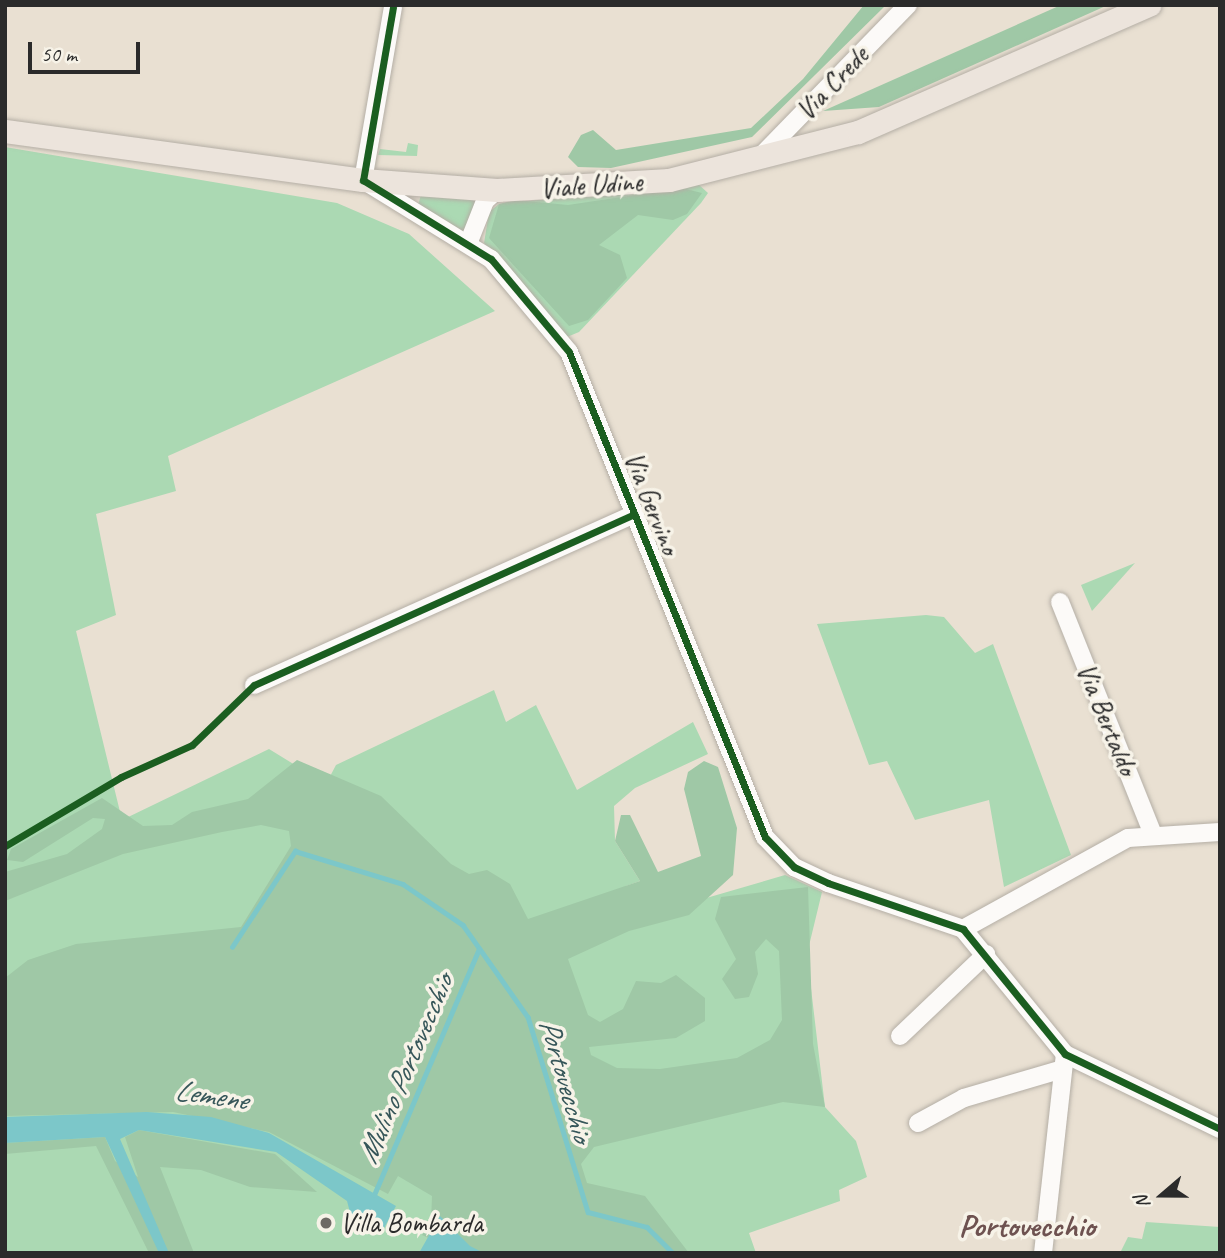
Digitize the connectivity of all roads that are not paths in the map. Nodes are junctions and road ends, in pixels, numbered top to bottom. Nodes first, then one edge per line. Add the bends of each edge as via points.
1 (908, 5) edge
2 (1149, 5) edge
3 (393, 7) edge
4 (5, 131) edge
5 (756, 162) junction
6 (363, 180) junction
7 (497, 190) junction
8 (468, 244) junction
9 (634, 513) junction
10 (1060, 603) dead end
11 (254, 685) dead end
12 (1220, 832) edge
13 (1153, 835) junction
14 (968, 924) junction
15 (986, 954) junction
16 (900, 1036) dead end
17 (1062, 1062) junction
18 (918, 1123) dead end
19 (1220, 1129) edge
20 (1043, 1253) edge

1 - 5 street, Via Crede
2 - 5 main road, Viale Udine via 926,105
3 - 6 street
4 - 6 main road, Viale Udine
5 - 7 main road, Viale Udine via 669,180
6 - 7 main road, Viale Udine
6 - 8 street, Via Gervino
7 - 8 street via 485,201
8 - 9 street, Via Gervino via 531,300 569,352
9 - 11 street
9 - 14 street, Via Gervino via 765,837 794,867 828,883
10 - 13 street, Via Bertaldo
12 - 13 street
13 - 14 street via 1128,838
14 - 15 street, Via Gervino
15 - 16 street
15 - 17 street, Via Gervino
17 - 18 street via 964,1098
17 - 19 street
17 - 20 street

